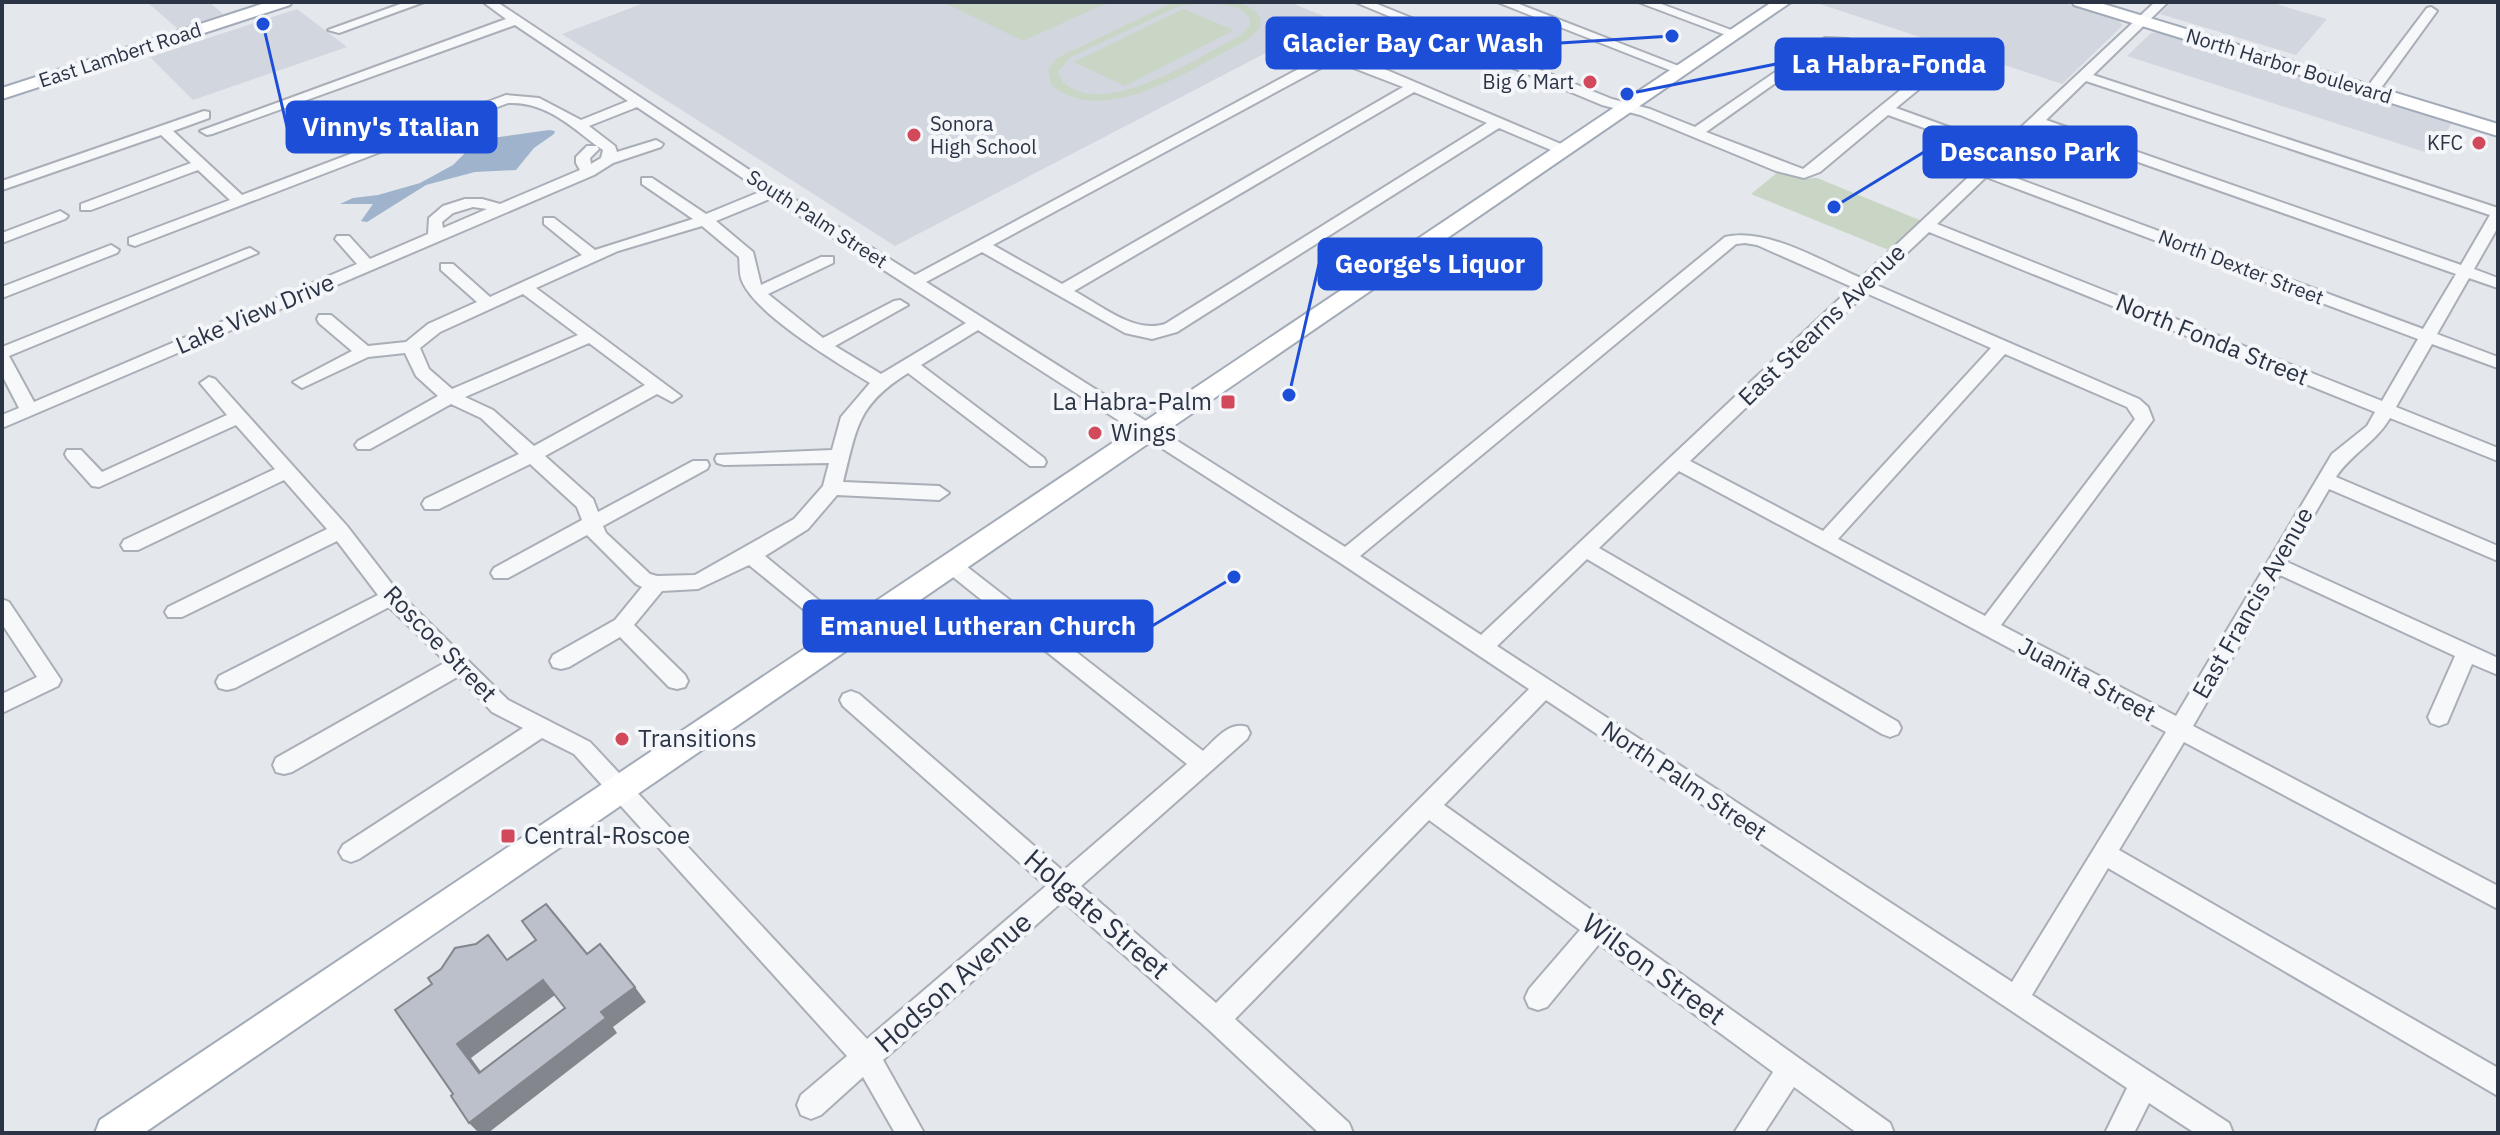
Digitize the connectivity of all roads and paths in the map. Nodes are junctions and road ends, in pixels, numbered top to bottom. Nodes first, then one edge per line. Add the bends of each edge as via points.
1 (284, 2) edge
2 (418, 2) edge
3 (489, 2) edge
4 (1361, 2) edge
5 (1503, 2) edge
6 (1644, 2) edge
7 (1783, 2) edge
8 (2080, 2) edge
9 (2104, 2) edge
10 (2162, 2) edge
11 (2431, 11) dead end
12 (2144, 18) junction
13 (516, 20) junction
14 (334, 30) dead end
15 (1736, 34) junction
16 (1682, 70) junction
17 (2084, 76) junction
18 (2376, 85) junction
19 (1414, 86) junction
20 (2, 94) edge
21 (635, 100) junction
22 (1626, 107) junction
23 (1887, 110) junction
24 (204, 115) dead end
25 (2036, 121) junction
26 (1498, 122) junction
27 (2498, 122) edge
28 (575, 124) junction
29 (163, 129) junction
30 (2498, 130) edge
31 (207, 131) dead end
32 (1696, 133) junction
33 (656, 144) dead end
34 (592, 149) dead end
35 (1563, 150) junction
36 (2003, 152) junction
37 (608, 160) junction
38 (201, 164) junction
39 (1984, 171) junction
40 (589, 172) junction
41 (647, 181) dead end
42 (2, 186) edge
43 (773, 192) junction
44 (240, 201) junction
45 (86, 207) dead end
46 (2498, 214) edge
47 (60, 216) dead end
48 (705, 220) junction
49 (549, 221) dead end
50 (1926, 225) junction
51 (2, 238) edge
52 (343, 239) dead end
53 (135, 241) dead end
54 (981, 245) junction
55 (111, 250) dead end
56 (250, 253) dead end
57 (593, 256) junction
58 (827, 260) dead end
59 (367, 266) junction
60 (447, 267) dead end
61 (2466, 272) junction
62 (914, 282) junction
63 (2498, 283) edge
64 (1865, 286) junction
65 (525, 288) junction
66 (1062, 291) junction
67 (2, 293) edge
68 (757, 293) junction
69 (488, 303) junction
70 (900, 305) dead end
71 (325, 319) dead end
72 (979, 322) junction
73 (590, 336) junction
74 (2427, 337) junction
75 (822, 346) junction
76 (411, 347) junction
77 (2001, 347) junction
78 (364, 352) junction
79 (2, 356) edge
80 (2498, 363) edge
81 (908, 364) junction
82 (302, 382) dead end
83 (881, 382) junction
84 (209, 383) dead end
85 (450, 397) junction
86 (29, 410) junction
87 (2386, 410) junction
88 (240, 416) junction
89 (2, 422) edge
90 (1149, 430) junction
91 (364, 445) dead end
92 (74, 454) dead end
93 (532, 455) junction
94 (2498, 455) edge
95 (839, 456) junction
96 (724, 459) dead end
97 (1037, 462) dead end
98 (1677, 462) junction
99 (700, 465) dead end
100 (288, 471) junction
101 (2325, 480) junction
102 (832, 488) junction
103 (939, 493) dead end
104 (432, 504) dead end
105 (593, 524) junction
106 (340, 531) junction
107 (1825, 541) junction
108 (131, 545) dead end
109 (1585, 549) junction
110 (2498, 554) edge
111 (751, 555) junction
112 (1346, 557) junction
113 (950, 564) junction
114 (2276, 565) junction
115 (501, 573) dead end
116 (656, 584) junction
117 (391, 597) junction
118 (2, 607) edge
119 (815, 608) dead end
120 (175, 612) dead end
121 (622, 626) junction
122 (1988, 627) junction
123 (1482, 647) junction
124 (2467, 652) junction
125 (561, 661) dead end
126 (461, 664) junction
127 (2498, 667) edge
128 (677, 681) dead end
129 (227, 682) dead end
130 (1544, 688) junction
131 (851, 700) dead end
132 (2, 704) edge
133 (2439, 717) dead end
134 (540, 728) junction
135 (1890, 728) dead end
136 (2180, 729) junction
137 (1239, 733) dead end
138 (1203, 764) junction
139 (284, 765) dead end
140 (620, 787) junction
141 (1428, 806) junction
142 (351, 852) dead end
143 (2104, 853) junction
144 (1064, 885) junction
145 (2498, 898) edge
146 (1597, 928) junction
147 (1538, 998) dead end
148 (2015, 1000) junction
149 (1217, 1020) junction
150 (866, 1057) junction
151 (1791, 1069) junction
152 (2498, 1083) edge
153 (2144, 1084) junction
154 (811, 1105) dead end
155 (113, 1133) edge
156 (910, 1133) edge
157 (1339, 1133) edge
158 (1748, 1133) edge
159 (1880, 1133) edge
160 (2119, 1133) edge
161 (2219, 1133) edge

1 - 20 main road, East Lambert Road
2 - 14 street
3 - 13 street, South Palm Street
4 - 22 street
5 - 16 street
6 - 15 street
7 - 15 main road
8 - 12 main road, North Harbor Boulevard
9 - 12 main road, North Harbor Boulevard
10 - 12 street, East Stearns Avenue
11 - 18 street
12 - 17 street, East Stearns Avenue
12 - 18 main road, North Harbor Boulevard
12 - 30 main road, North Harbor Boulevard
13 - 21 street, South Palm Street
13 - 31 street
15 - 16 main road
16 - 22 main road
17 - 25 street, East Stearns Avenue
17 - 46 street
18 - 27 main road, North Harbor Boulevard
19 - 26 street
19 - 54 street via 1351,60 1338,58 1309,68
19 - 66 street
21 - 28 street
21 - 43 street, South Palm Street
22 - 32 street
22 - 35 main road
23 - 32 street via 1804,174
23 - 32 street via 1926,73 1832,40
23 - 36 street
24 - 29 street
25 - 36 street, East Stearns Avenue
25 - 61 street
26 - 35 street
26 - 66 street via 1171,328 1152,334 1131,329
28 - 37 street via 610,149
28 - 44 street via 541,101 506,99
29 - 38 street
29 - 42 street
33 - 37 street, Lake View Drive
34 - 40 street via 583,157
35 - 90 main road
36 - 39 street, East Stearns Avenue
37 - 40 street, Lake View Drive
38 - 44 street
38 - 45 street
39 - 50 street, East Stearns Avenue
39 - 74 street, North Dexter Street
40 - 59 street, Lake View Drive
41 - 48 street
43 - 48 street
43 - 62 street, South Palm Street
44 - 53 street
46 - 61 street, East Francis Avenue
47 - 51 street
48 - 57 street
48 - 68 street via 747,255 749,279
49 - 57 street
50 - 64 street, East Stearns Avenue
50 - 87 street, North Fonda Street
52 - 59 street
54 - 62 street
54 - 66 street
55 - 67 street
56 - 79 street
57 - 65 street
58 - 68 street
59 - 86 street, Lake View Drive
60 - 69 street
61 - 63 street
61 - 74 street, East Francis Avenue
62 - 72 street, South Palm Street
64 - 77 street
64 - 98 street, East Stearns Avenue
64 - 112 street via 1761,241 1731,240
65 - 69 street
65 - 73 street
68 - 75 street
69 - 76 street via 434,328
70 - 75 street
71 - 78 street
72 - 81 street
72 - 90 street, South Palm Street
73 - 85 street
73 - 93 street via 664,391
74 - 80 street, North Dexter Street
74 - 87 street, East Francis Avenue
75 - 83 street
76 - 78 street
76 - 85 street via 422,372
77 - 107 street
77 - 122 street via 2133,403 2144,420
78 - 82 street
79 - 86 street
81 - 83 street
81 - 97 street
83 - 95 street via 850,417
84 - 88 street, Roscoe Street
85 - 91 street
85 - 93 street via 487,414
86 - 89 street, Lake View Drive
87 - 94 street, North Fonda Street
87 - 101 street, East Francis Avenue via 2374,430 2339,458
88 - 92 street via 99,481
88 - 100 street, Roscoe Street
90 - 112 street, North Palm Street
90 - 113 main road
93 - 104 street
93 - 105 street via 586,504
95 - 96 street
95 - 102 street
98 - 107 street, Juanita Street
98 - 109 street, East Stearns Avenue
99 - 105 street
100 - 106 street, Roscoe Street
100 - 108 street
101 - 110 street
101 - 114 street, East Francis Avenue
102 - 103 street
102 - 111 street via 801,524
105 - 115 street
105 - 116 street via 597,536 643,579
106 - 117 street, Roscoe Street
106 - 120 street
107 - 122 street, Juanita Street
109 - 123 street, East Stearns Avenue
109 - 135 street
111 - 116 street via 698,582
111 - 119 street
112 - 123 street, North Palm Street
113 - 138 street
113 - 140 main road
114 - 124 street
114 - 136 street, East Francis Avenue
116 - 121 street
117 - 126 street, Roscoe Street
117 - 129 street
118 - 132 street via 50,680
121 - 125 street
121 - 128 street
122 - 136 street, Juanita Street
123 - 130 street, North Palm Street
124 - 127 street
124 - 133 street
126 - 134 street, Roscoe Street via 500,706
126 - 139 street
130 - 141 street
130 - 148 street, North Palm Street
131 - 144 street, Holgate Street
134 - 140 street, Roscoe Street via 582,748
134 - 142 street
136 - 143 street, East Francis Avenue
136 - 145 street, Juanita Street
137 - 138 street, Hodson Avenue
138 - 144 street, Hodson Avenue
140 - 150 street, Roscoe Street
140 - 155 main road
141 - 146 street, Wilson Street
141 - 149 street
143 - 148 street, East Francis Avenue
143 - 152 street
144 - 149 street, Holgate Street
144 - 150 street, Hodson Avenue
146 - 147 street
146 - 151 street, Wilson Street
148 - 153 street, North Palm Street
149 - 157 street, Holgate Street
150 - 154 street, Hodson Avenue
150 - 156 street, Roscoe Street
151 - 158 street
151 - 159 street, Wilson Street
153 - 160 street
153 - 161 street, North Palm Street

